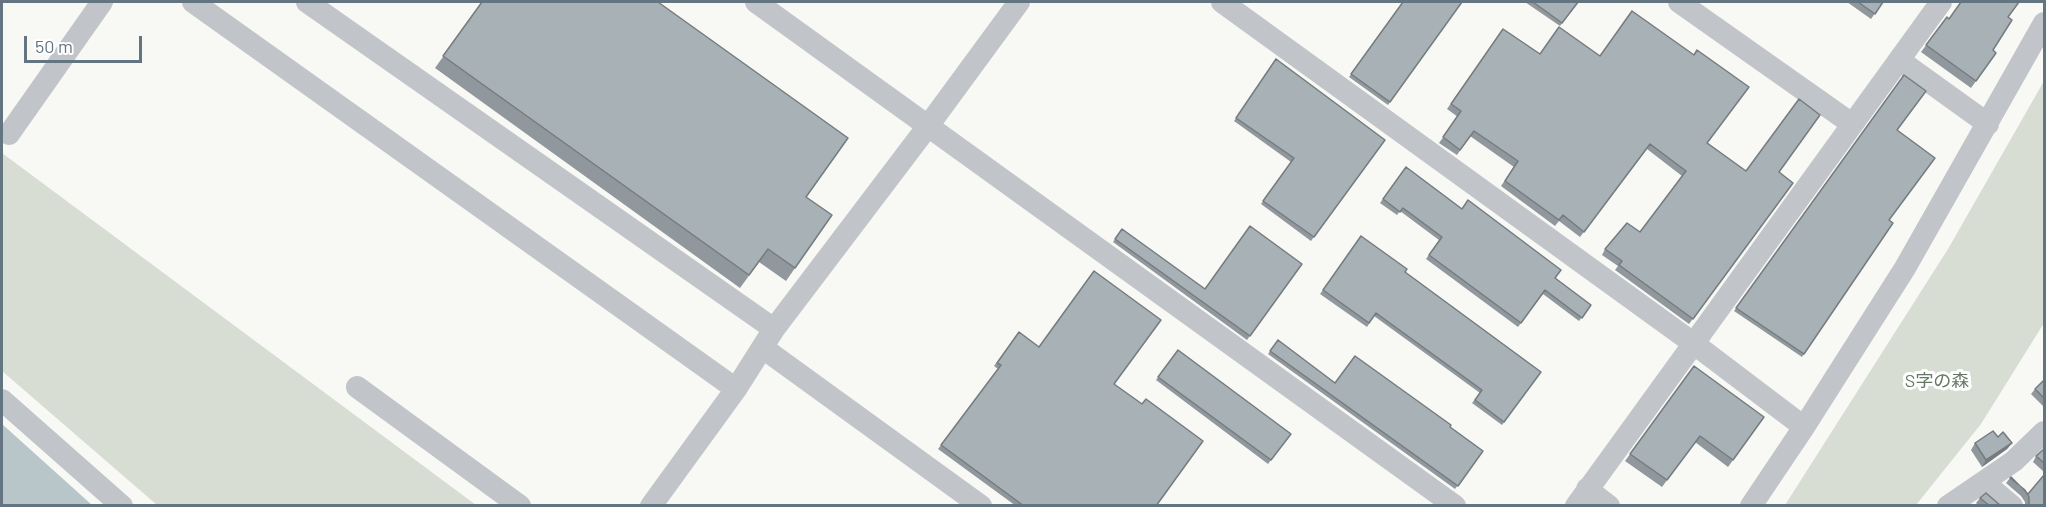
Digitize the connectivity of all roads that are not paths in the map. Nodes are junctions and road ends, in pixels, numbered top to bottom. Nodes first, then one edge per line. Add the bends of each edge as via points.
1 (102, 2) edge
2 (193, 2) edge
3 (307, 2) edge
4 (756, 2) edge
5 (1019, 2) edge
6 (1222, 2) edge
7 (1679, 2) edge
8 (1941, 2) edge
9 (2044, 23) edge
10 (1899, 60) junction
11 (1852, 124) junction
12 (1988, 124) junction
13 (928, 126) junction
14 (9, 134) dead end
15 (769, 339) junction
16 (1693, 343) junction
17 (357, 387) dead end
18 (736, 389) junction
19 (2, 400) edge
20 (1804, 427) junction
21 (2044, 432) edge
22 (1984, 482) junction
23 (1581, 497) edge
24 (122, 506) edge
25 (520, 506) edge
26 (651, 506) edge
27 (981, 506) edge
28 (1455, 506) edge
29 (1609, 506) edge
30 (1751, 506) edge
31 (1948, 506) edge
32 (2012, 506) edge

1 - 14 street
2 - 18 street
3 - 15 street
4 - 13 street
5 - 13 street
6 - 16 street
7 - 11 street
8 - 10 street
9 - 12 street
10 - 11 street
10 - 12 street
11 - 16 street
12 - 20 street via 1905,268
13 - 15 street
13 - 28 street
15 - 18 street
15 - 27 street
16 - 20 street
16 - 23 street
17 - 25 street
18 - 26 street
19 - 24 street
20 - 30 street
21 - 22 street via 2014,461
22 - 31 street
22 - 32 street
23 - 29 street

